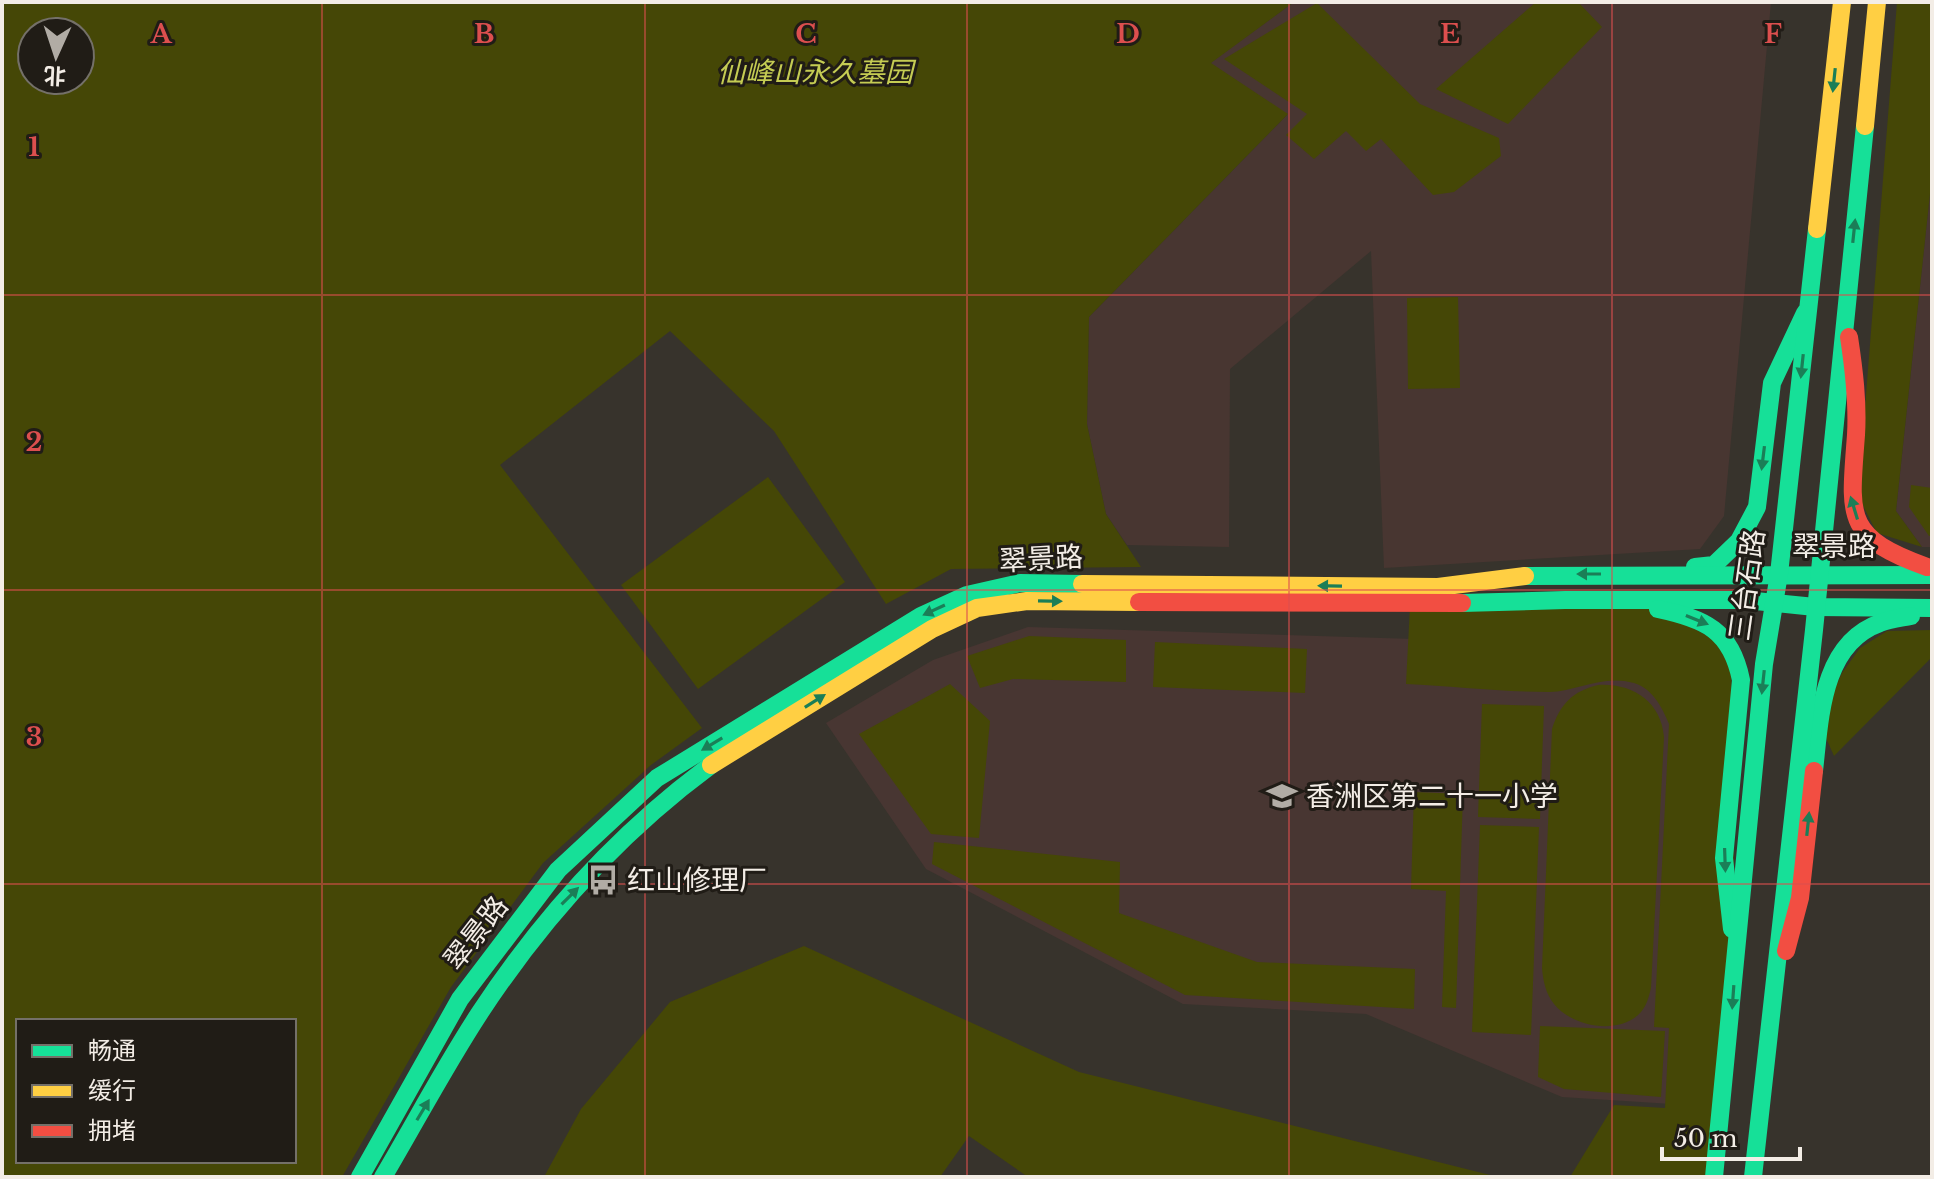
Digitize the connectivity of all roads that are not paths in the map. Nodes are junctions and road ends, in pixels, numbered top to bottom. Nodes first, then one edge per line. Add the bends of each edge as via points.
1 (1842, 2) edge
2 (1877, 2) edge
3 (1809, 305) junction
4 (1846, 308) junction
5 (1932, 568) edge
6 (1641, 574) junction
7 (1779, 574) junction
8 (1818, 574) junction
9 (1932, 575) edge
10 (1565, 600) junction
11 (1771, 604) junction
12 (1816, 606) junction
13 (1932, 610) edge
14 (1736, 956) junction
15 (1771, 1010) junction
16 (400, 1148) junction
17 (360, 1177) edge
18 (383, 1177) edge
19 (400, 1177) edge
20 (1714, 1177) edge
21 (1753, 1177) edge

1 -> 3 main road, 三台石路
4 -> 2 main road
3 -> 6 main road via 1772,383 1757,507 1739,541 1714,565
3 -> 7 main road, 三台石路
5 -> 4 main road via 1896,558 1863,534 1850,501 1857,405
4 - 8 main road
6 - 7 main road, 翠景路
6 -> 17 main road, 翠景路 via 1534,575 1438,587 1020,583 967,595 921,616 657,778 558,870 460,999
7 - 8 main road, 翠景路
7 - 11 main road, 三台石路
8 - 9 main road, 翠景路
8 - 12 main road
10 - 11 main road, 翠景路
10 -> 14 main road via 1690,617 1712,626 1731,648 1741,680 1724,858
16 -> 10 main road, 翠景路 via 479,1014 550,916 619,842 719,760 932,629 977,608 1027,601 1410,605
11 - 12 main road, 翠景路
11 -> 14 main road, 三台石路
12 - 13 main road, 翠景路
12 - 15 main road
15 -> 13 main road via 1800,898 1823,693 1833,667 1851,642 1877,624
14 -> 20 main road, 三台石路
15 - 21 main road
16 - 18 main road, 翠景路
16 - 19 main road

